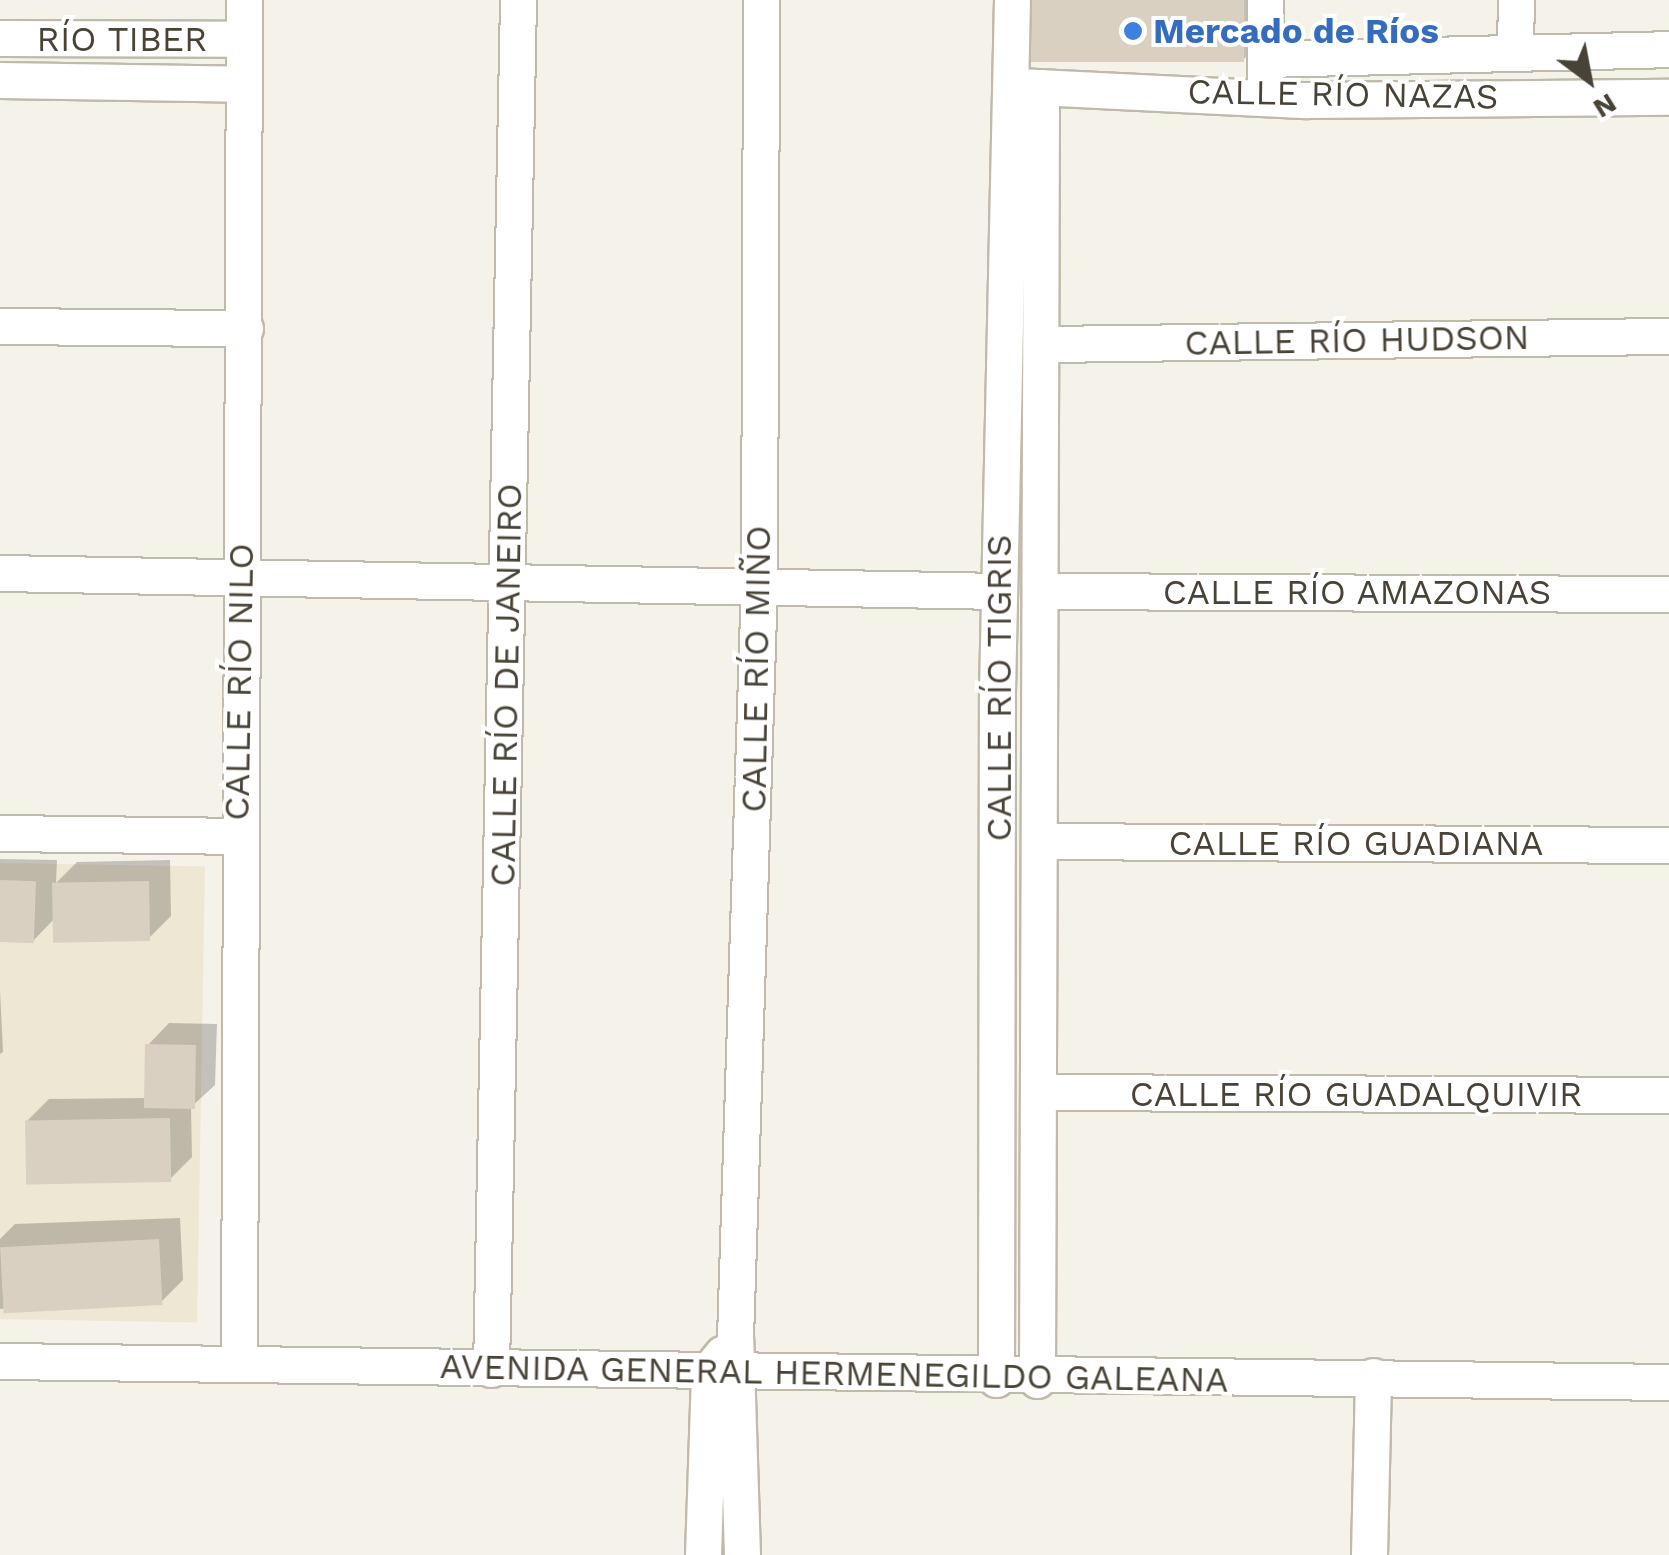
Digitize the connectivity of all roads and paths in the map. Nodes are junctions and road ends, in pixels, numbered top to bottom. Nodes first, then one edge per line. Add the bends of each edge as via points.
1 (244, 0) edge
2 (518, 0) edge
3 (761, 0) edge
4 (1012, 0) edge
5 (1264, 0) edge
6 (1516, 0) edge
7 (0, 38) edge
8 (244, 40) junction
9 (1515, 46) junction
10 (1633, 48) junction
11 (1669, 49) edge
12 (1265, 76) junction
13 (0, 80) edge
14 (243, 84) junction
15 (1029, 87) junction
16 (1669, 96) edge
17 (1633, 97) junction
18 (0, 326) edge
19 (245, 328) junction
20 (1669, 336) edge
21 (1046, 344) junction
22 (0, 573) edge
23 (240, 574) junction
24 (509, 584) junction
25 (759, 584) junction
26 (1045, 591) junction
27 (999, 592) junction
28 (1669, 594) edge
29 (1044, 691) junction
30 (997, 692) junction
31 (0, 833) edge
32 (237, 836) junction
33 (1044, 841) junction
34 (1669, 845) edge
35 (1043, 1092) junction
36 (1669, 1096) edge
37 (0, 1360) edge
38 (728, 1360) junction
39 (239, 1364) junction
40 (491, 1369) junction
41 (1374, 1376) junction
42 (996, 1379) junction
43 (1037, 1380) junction
44 (1669, 1382) edge
45 (703, 1555) edge
46 (742, 1555) edge
47 (1369, 1555) edge

1 - 8 street, CALLE RÍO NILO
2 - 24 street, CALLE RÍO DE JANEIRO
3 - 25 street, CALLE RÍO MIÑO
4 - 15 street, CALLE RÍO TIGRIS
5 - 12 street
6 - 9 street
7 - 8 street, RÍO TIBER
8 - 14 street, CALLE RÍO NILO
9 - 10 street, CALLE RÍO NAZAS
9 - 12 street, CALLE RÍO NAZAS
10 - 11 street, CALLE RÍO NAZAS
10 - 17 street
12 - 15 street, CALLE RÍO NAZAS
12 - 17 street, CALLE RÍO NAZAS
13 - 14 street, RÍO TIBER
14 - 19 street, CALLE RÍO NILO
15 - 21 street, CALLE RÍO TIGRIS
15 - 27 street, CALLE RÍO TIGRIS via 1005,116
16 - 17 street, CALLE RÍO NAZAS
18 - 19 street
19 - 23 street, CALLE RÍO NILO
20 - 21 street, CALLE RÍO HUDSON
21 - 26 street, CALLE RÍO TIGRIS
22 - 23 street
23 - 24 street
23 - 32 street, CALLE RÍO NILO
24 - 25 street
24 - 40 street, CALLE RÍO DE JANEIRO
25 - 27 street
25 - 38 street, CALLE RÍO MIÑO
26 - 28 street, CALLE RÍO AMAZONAS
26 - 29 street, CALLE RÍO TIGRIS
27 - 30 street, CALLE RÍO TIGRIS
29 - 30 street
29 - 33 street, CALLE RÍO TIGRIS
30 - 42 street, CALLE RÍO TIGRIS
31 - 32 street
32 - 39 street, CALLE RÍO NILO
33 - 34 street, CALLE RÍO GUADIANA
33 - 35 street, CALLE RÍO TIGRIS
35 - 36 street, CALLE RÍO GUADALQUIVIR
35 - 43 street, CALLE RÍO TIGRIS
37 - 39 street, AVENIDA GENERAL HERMENEGILDO GALEANA
38 - 40 street, AVENIDA GENERAL HERMENEGILDO GALEANA
38 - 42 street, AVENIDA GENERAL HERMENEGILDO GALEANA
38 - 45 street
38 - 46 street
39 - 40 street, AVENIDA GENERAL HERMENEGILDO GALEANA
41 - 43 street, AVENIDA GENERAL HERMENEGILDO GALEANA
41 - 44 street, AVENIDA GENERAL HERMENEGILDO GALEANA
41 - 47 street
42 - 43 street, AVENIDA GENERAL HERMENEGILDO GALEANA

